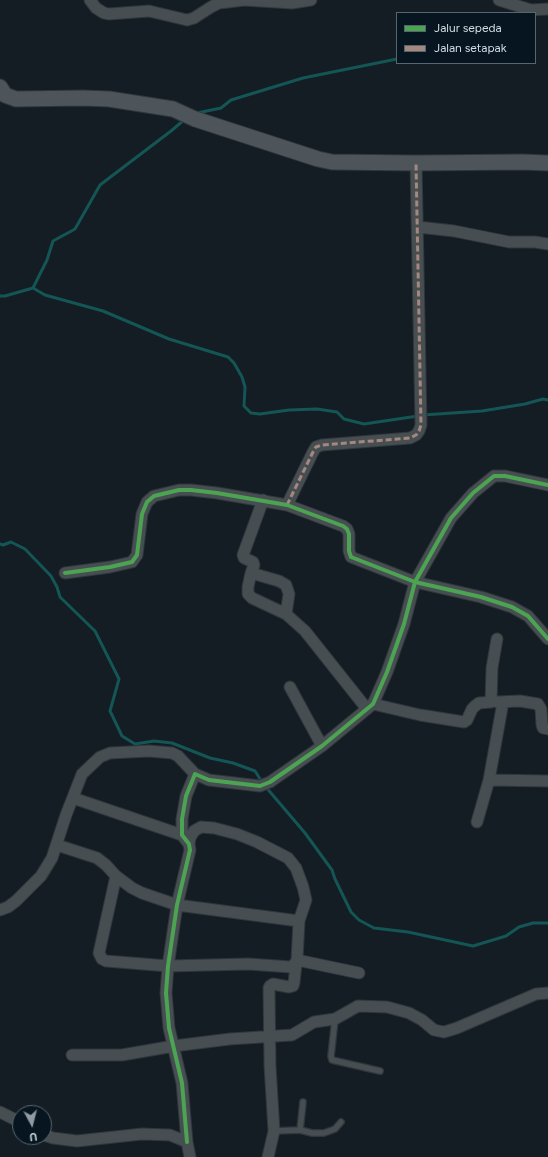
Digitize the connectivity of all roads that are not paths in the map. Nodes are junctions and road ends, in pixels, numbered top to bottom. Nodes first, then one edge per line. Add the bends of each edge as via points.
1 (90, 0) edge
2 (311, 0) edge
3 (499, 0) edge
4 (548, 9) edge
5 (0, 87) edge
6 (548, 163) edge
7 (416, 164) junction
8 (418, 227) junction
9 (548, 244) edge
10 (548, 485) edge
11 (263, 500) junction
12 (287, 505) junction
13 (65, 573) dead end
14 (252, 573) junction
15 (415, 582) junction
16 (286, 614) junction
17 (497, 638) dead end
18 (548, 639) edge
19 (290, 687) dead end
20 (491, 702) junction
21 (503, 702) junction
22 (370, 707) junction
23 (548, 728) edge
24 (322, 746) junction
25 (195, 774) junction
26 (489, 780) junction
27 (548, 782) edge
28 (73, 798) junction
29 (477, 822) dead end
30 (182, 835) junction
31 (188, 844) junction
32 (57, 845) junction
33 (116, 876) junction
34 (177, 905) junction
35 (0, 910) edge
36 (299, 921) junction
37 (296, 962) junction
38 (168, 966) junction
39 (359, 973) dead end
40 (548, 993) edge
41 (335, 1019) junction
42 (269, 1036) junction
43 (174, 1046) junction
44 (72, 1055) dead end
45 (380, 1071) dead end
46 (303, 1102) dead end
47 (0, 1113) edge
48 (12, 1118) edge
49 (341, 1122) dead end
50 (300, 1130) junction
51 (274, 1132) junction
52 (52, 1138) edge
53 (187, 1142) junction
54 (193, 1156) edge
55 (268, 1157) edge

1 - 2 street via 104,13 149,11 187,20 219,3 244,0 292,3
3 - 4 street via 531,10
5 - 7 street via 4,95 16,99 109,99 173,109 332,162
6 - 7 street
7 - 8 street
8 - 9 street via 509,242
8 - 12 street via 421,425 419,431 410,438 316,447
10 - 15 street via 494,476 473,493 451,518
11 - 12 street
11 - 13 street via 191,490 154,496 147,502 142,514 137,555 132,562
11 - 14 street via 243,555 253,562
12 - 15 street via 347,529 351,557
14 - 16 street via 248,594
14 - 16 street via 286,585 289,594
15 - 18 street via 512,607 528,616
15 - 22 street via 402,631 387,672
16 - 22 street via 305,631
17 - 20 street via 492,668
19 - 24 street
20 - 21 street
20 - 22 street via 479,703 472,709 467,720 460,722
21 - 23 street via 538,704 543,728
21 - 26 street
22 - 24 street
24 - 25 street via 265,784 209,780
25 - 28 street via 172,753 110,753 100,757 82,774
25 - 30 street via 186,796
26 - 27 street
26 - 29 street
28 - 30 street
28 - 32 street
30 - 31 street
31 - 34 street via 190,850
31 - 36 street via 194,831 201,827 214,828 257,842 288,858 296,868 306,900
32 - 33 street via 97,858
32 - 35 street via 41,876 16,901
33 - 34 street via 142,893
33 - 38 street via 99,953 102,959
34 - 36 street
34 - 38 street
36 - 37 street
37 - 38 street via 291,967 248,964
37 - 39 street
37 - 42 street via 293,986 270,986
38 - 43 street via 166,993 169,1028
40 - 41 street via 536,994 444,1032 434,1030 409,1012 386,1007 358,1006
41 - 42 street via 314,1022 292,1035
41 - 45 lane via 332,1060
42 - 43 street
42 - 51 street
43 - 44 street via 122,1055
43 - 53 street via 182,1083
46 - 50 lane
47 - 48 street
49 - 50 lane via 334,1129 324,1133
50 - 51 lane
51 - 55 street
52 - 53 street via 77,1141 142,1134 170,1136
53 - 54 street

